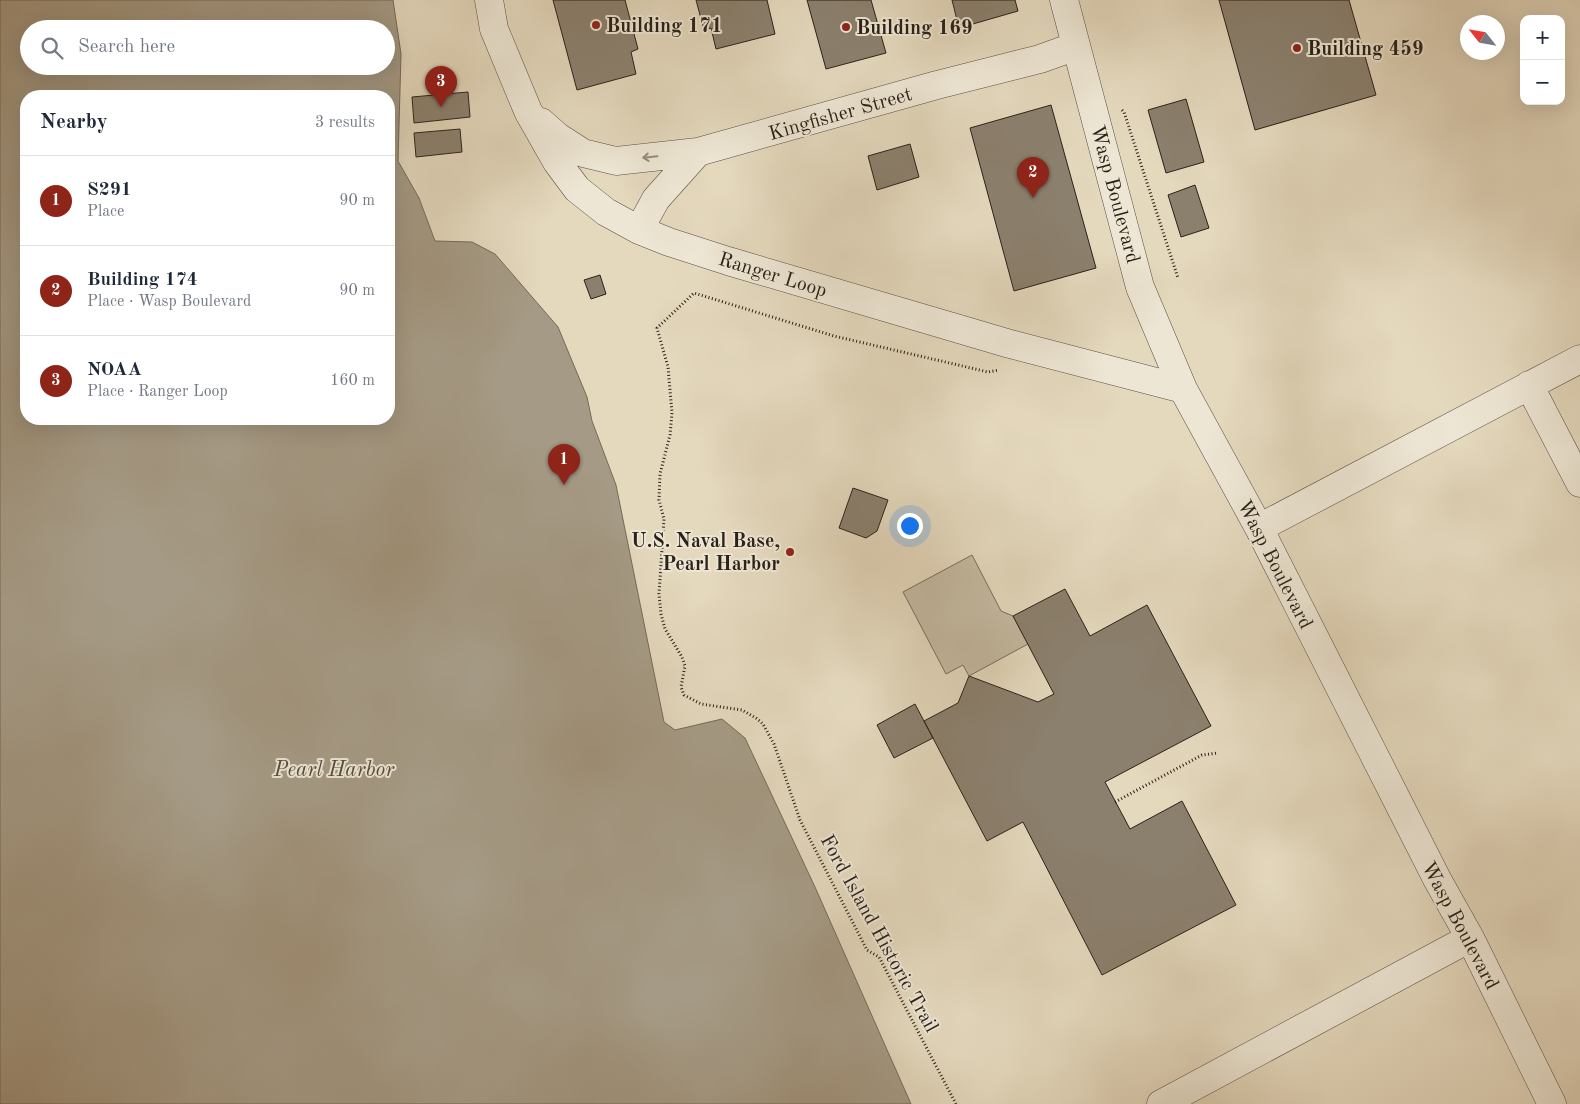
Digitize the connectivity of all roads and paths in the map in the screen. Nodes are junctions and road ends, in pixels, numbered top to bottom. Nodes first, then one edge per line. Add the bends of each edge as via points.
1 (489, 0) edge
2 (1064, 0) edge
3 (1076, 46) junction
4 (528, 111) junction
5 (698, 152) junction
6 (639, 230) junction
7 (1580, 359) edge
8 (1000, 370) dead end
9 (1529, 385) junction
10 (1183, 389) junction
11 (1580, 483) edge
12 (1259, 528) junction
13 (1218, 753) dead end
14 (1115, 802) dead end
15 (1470, 938) junction
16 (956, 1104) edge
17 (1161, 1104) edge
18 (1552, 1104) edge

1 - 4 street, Ranger Loop via 494,29
2 - 3 street, Wasp Boulevard
3 - 5 street, Kingfisher Street via 1040,60 937,85
3 - 10 street, Wasp Boulevard via 1140,287
5 -> 4 street, Kingfisher Street via 616,161 583,153
4 - 6 street, Ranger Loop via 577,189 606,212
5 - 6 street via 656,199
6 - 10 street, Ranger Loop via 861,301
7 - 9 street
8 - 16 path, Ford Island Historic Trail via 988,372 834,336 694,293 657,328 668,367 672,413 660,474 659,500 664,519 661,614 665,629 685,666 681,687 684,695 701,704 742,710 763,724 774,744 811,843 867,950 879,957
9 - 11 street
9 - 12 street
10 - 12 street, Wasp Boulevard
12 - 15 street, Wasp Boulevard via 1432,870
13 - 14 path via 1202,755
15 - 17 street
15 - 18 street, Wasp Boulevard

